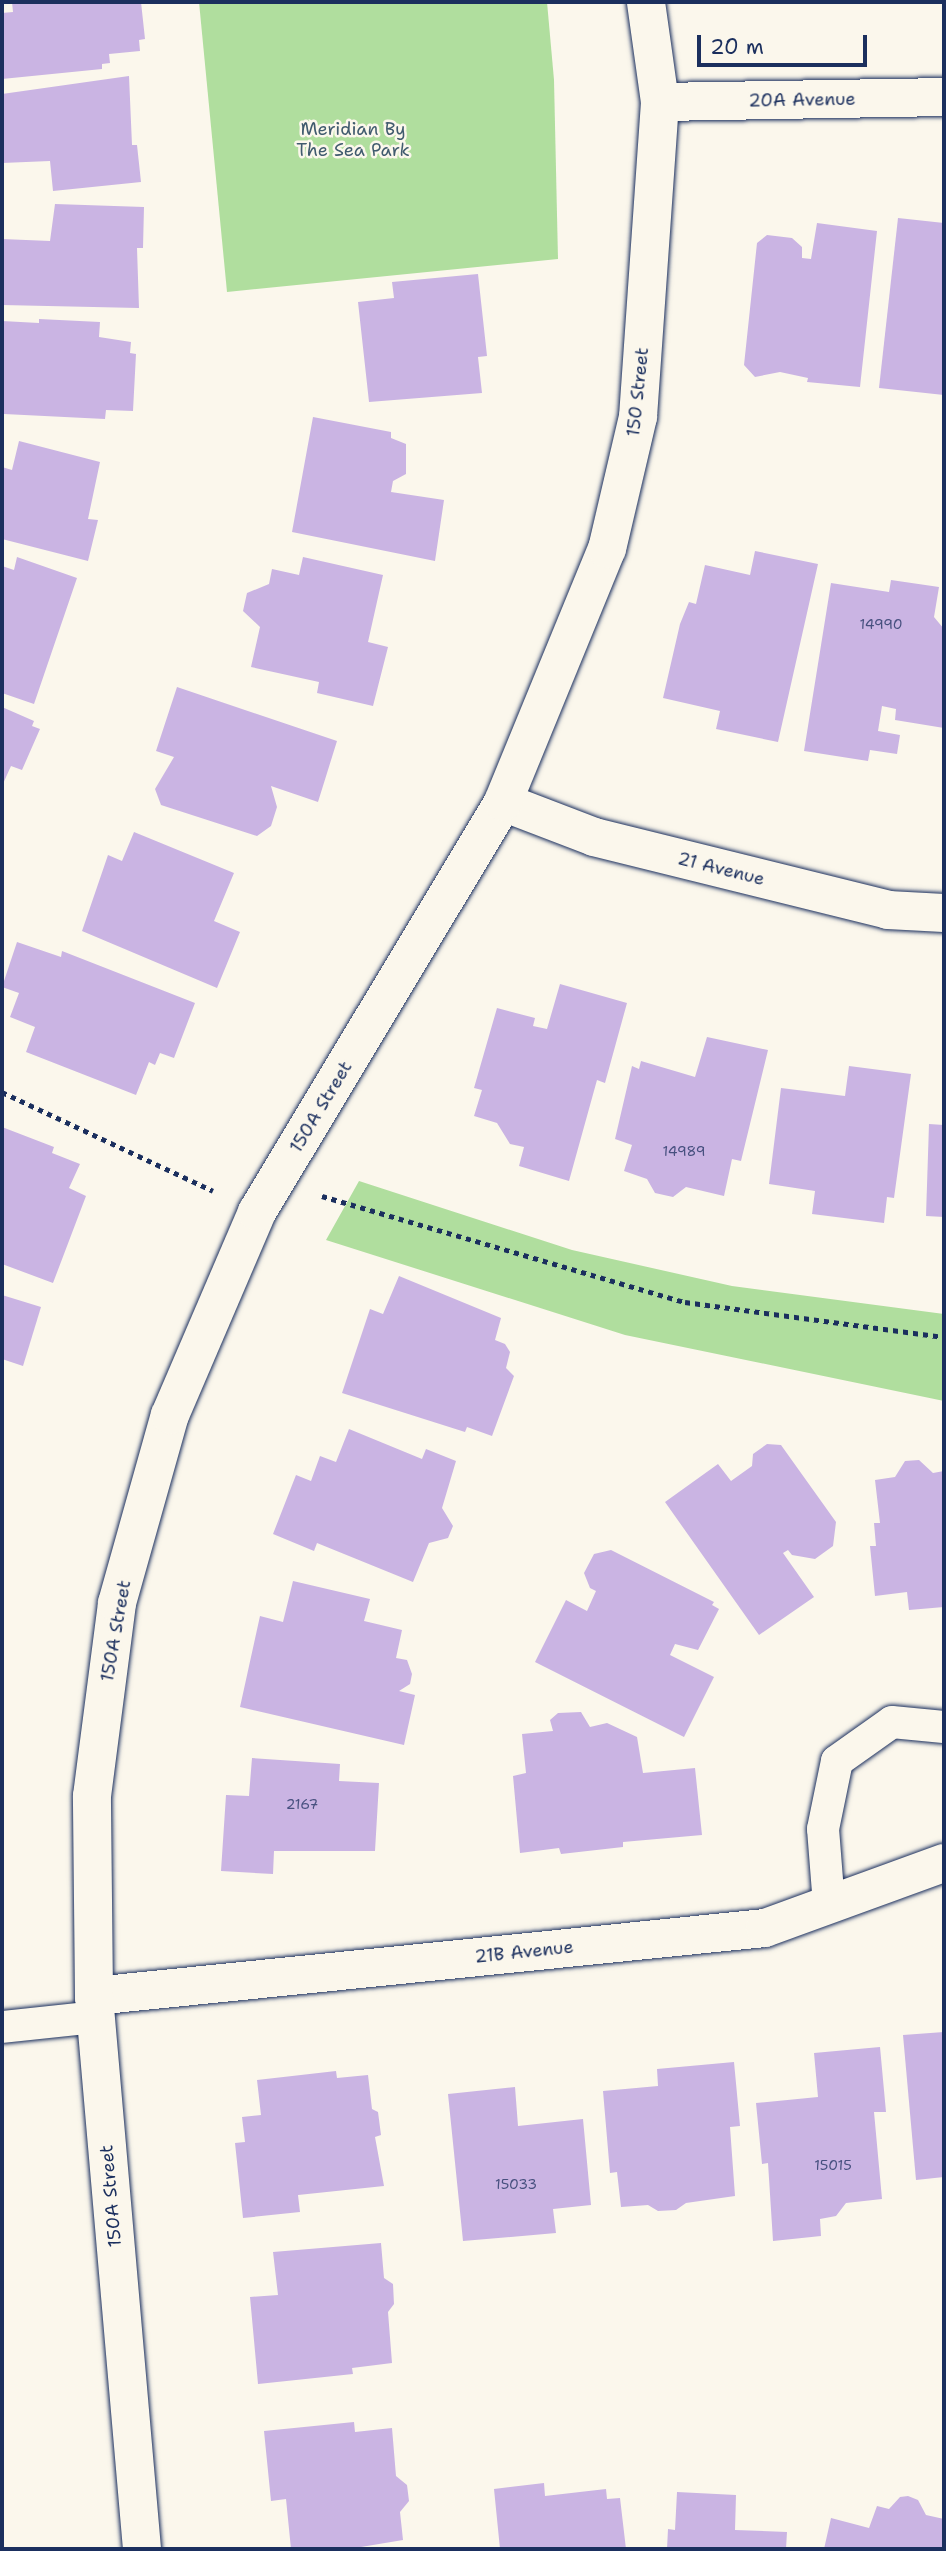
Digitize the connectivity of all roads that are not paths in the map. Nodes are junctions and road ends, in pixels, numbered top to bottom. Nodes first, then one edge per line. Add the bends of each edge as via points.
1 (646, 2) edge
2 (944, 97) edge
3 (660, 102) junction
4 (503, 802) junction
5 (944, 913) edge
6 (944, 1727) edge
7 (944, 1863) edge
8 (830, 1905) junction
9 (95, 2006) junction
10 (2, 2027) edge
11 (142, 2549) edge

1 - 3 street, 150 Street
2 - 3 street, 20A Avenue
3 - 4 street, 150 Street via 638,417 607,549
4 - 5 street, 21 Avenue via 594,837 888,910
4 - 9 street, 150A Street via 257,1212 170,1415 117,1603 92,1796
6 - 8 lane via 892,1722 837,1760 823,1829
7 - 8 street, 21B Avenue
8 - 9 street, 21B Avenue via 765,1928
9 - 10 lane
9 - 11 street, 150A Street

